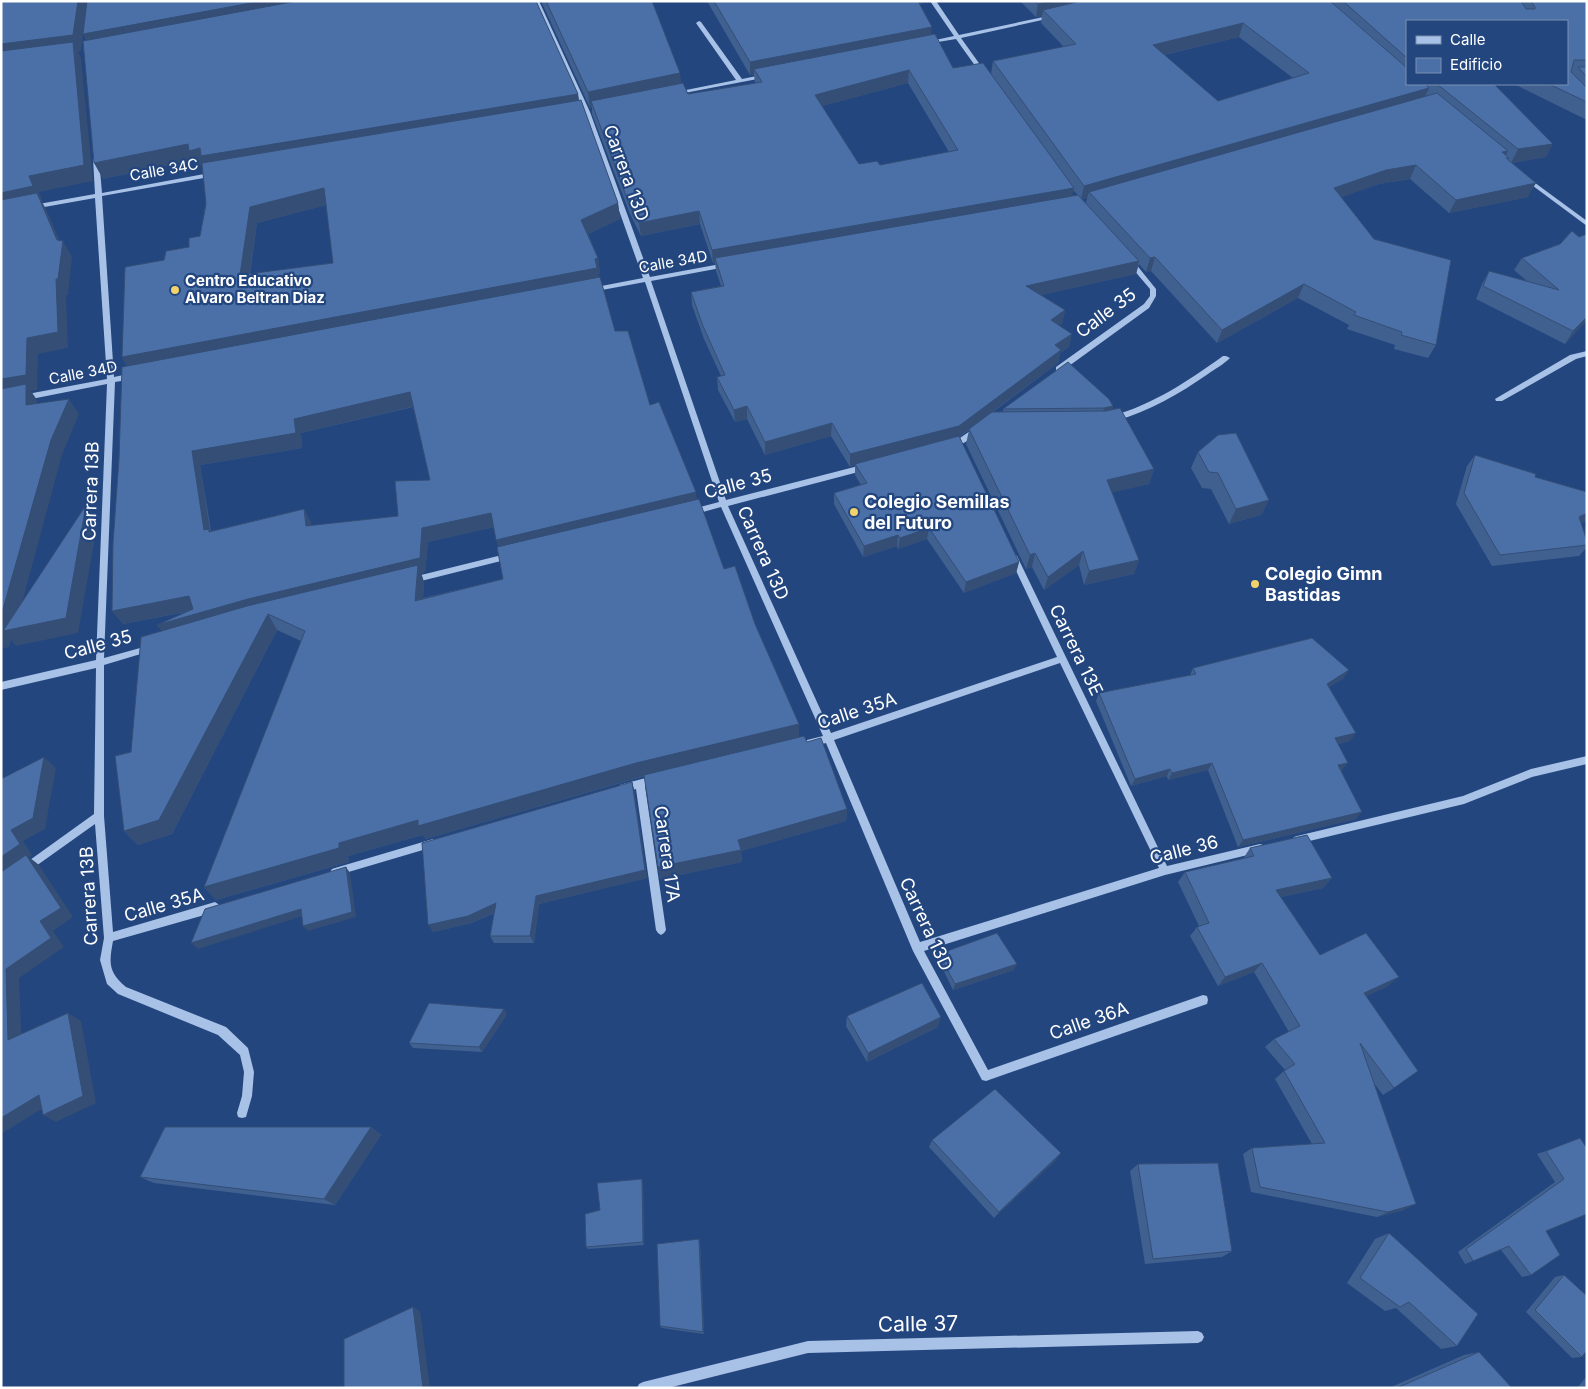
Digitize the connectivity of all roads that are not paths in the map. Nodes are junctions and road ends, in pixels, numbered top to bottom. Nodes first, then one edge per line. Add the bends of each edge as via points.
1 (536, 1) edge
2 (933, 1) edge
3 (1061, 15) edge
4 (699, 23) dead end
5 (958, 38) junction
6 (920, 45) edge
7 (778, 74) edge
8 (986, 77) edge
9 (740, 81) junction
10 (673, 95) edge
11 (596, 110) edge
12 (587, 112) junction
13 (577, 114) edge
14 (95, 147) edge
15 (226, 172) edge
16 (1517, 172) edge
17 (99, 194) junction
18 (28, 208) edge
19 (1587, 224) edge
20 (1123, 253) edge
21 (736, 263) edge
22 (648, 279) junction
23 (579, 292) edge
24 (1587, 353) edge
25 (1226, 358) dead end
26 (1051, 374) edge
27 (140, 375) edge
28 (111, 380) junction
29 (1499, 399) dead end
30 (1, 402) edge
31 (1110, 420) edge
32 (980, 427) edge
33 (960, 442) junction
34 (944, 446) edge
35 (964, 451) edge
36 (872, 466) edge
37 (724, 505) junction
38 (685, 514) edge
39 (1011, 550) edge
40 (522, 553) edge
41 (407, 581) edge
42 (155, 646) edge
43 (1062, 659) junction
44 (100, 663) junction
45 (1, 686) edge
46 (829, 738) junction
47 (800, 745) edge
48 (1587, 760) edge
49 (668, 776) edge
50 (640, 783) junction
51 (611, 791) edge
52 (99, 816) junction
53 (441, 841) edge
54 (1291, 841) edge
55 (1271, 846) edge
56 (1165, 871) junction
57 (18, 874) edge
58 (327, 874) edge
59 (223, 904) edge
60 (661, 930) dead end
61 (109, 938) junction
62 (917, 948) junction
63 (1203, 1000) dead end
64 (986, 1076) joint
65 (242, 1113) dead end
66 (1198, 1337) dead end
67 (644, 1388) edge

1 - 12 street, Carrera 13D
2 - 5 street
3 - 5 street
4 - 9 street
5 - 6 street
5 - 8 street
7 - 9 street
9 - 10 street
11 - 12 street
12 - 13 street
12 - 22 street, Carrera 13D
14 - 17 street, Carrera 13B
15 - 17 street, Calle 34C
16 - 19 street
17 - 18 street, Calle 34C
17 - 28 street, Carrera 13B
20 - 26 street, Calle 35 via 1153,289 1153,296 1147,306
21 - 22 street, Calle 34D
22 - 23 street, Calle 34D
22 - 37 street, Carrera 13D
24 - 29 street via 1573,357
25 - 31 street via 1167,398
27 - 28 street, Calle 34D
28 - 30 street, Calle 34D
28 - 44 street, Carrera 13B
32 - 33 street
33 - 34 street
33 - 35 street
36 - 37 street, Calle 35
37 - 38 street, Calle 35
37 - 46 street, Carrera 13D
39 - 43 street, Carrera 13E
40 - 41 street
42 - 44 street, Calle 35
43 - 46 street, Calle 35A
43 - 56 street, Carrera 13E
44 - 45 street, Calle 35
44 - 52 street, Carrera 13B
46 - 47 street, Calle 35A
46 - 62 street, Carrera 13D
48 - 54 street via 1530,774 1464,800
49 - 50 street
50 - 51 street
50 - 60 street, Carrera 17A
52 - 57 street
52 - 61 street, Carrera 13B
53 - 58 street
55 - 56 street, Calle 36
56 - 62 street, Calle 36
59 - 61 street, Calle 35A
61 - 65 street, Carrera 13B via 105,960 111,981 122,991 222,1031 244,1052 250,1072
62 - 64 street, Carrera 13D
63 - 64 street, Calle 36A
66 - 67 street, Calle 37 via 808,1347

